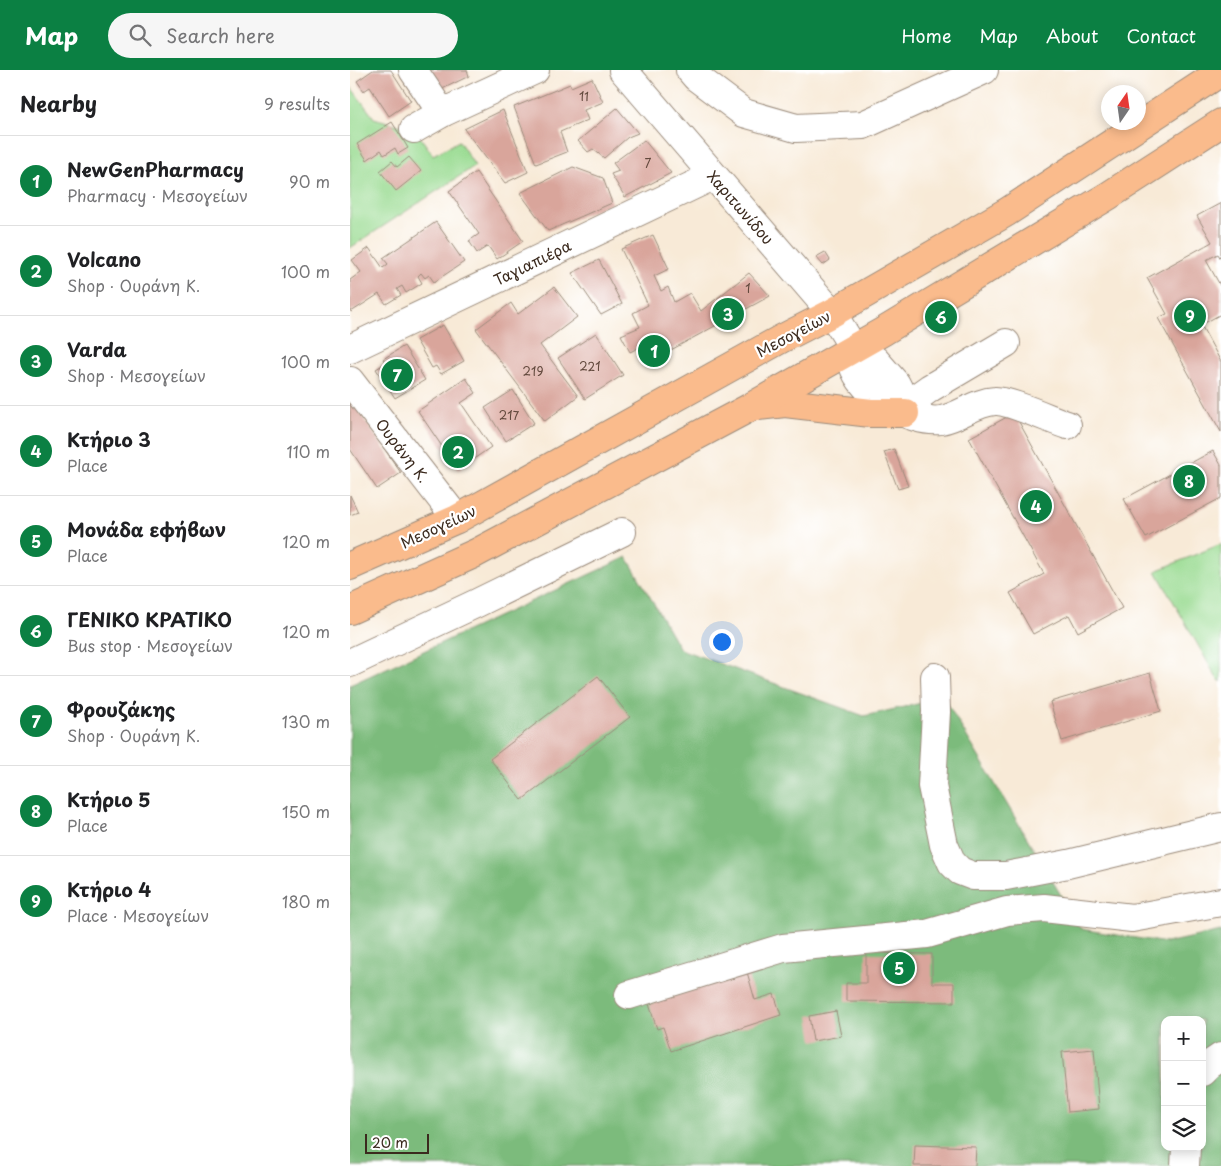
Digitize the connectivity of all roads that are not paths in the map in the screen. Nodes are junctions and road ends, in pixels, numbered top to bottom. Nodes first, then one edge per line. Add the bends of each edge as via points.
1 (413, 70) edge
2 (534, 70) edge
3 (623, 70) edge
4 (984, 70) edge
5 (695, 72) edge
6 (1221, 72) edge
7 (442, 113) junction
8 (1221, 123) edge
9 (414, 129) dead end
10 (713, 176) junction
11 (832, 313) junction
12 (1006, 343) dead end
13 (854, 348) junction
14 (350, 350) edge
15 (350, 381) edge
16 (896, 384) junction
17 (930, 388) junction
18 (749, 408) junction
19 (905, 413) junction
20 (1067, 425) dead end
21 (457, 519) junction
22 (622, 532) dead end
23 (350, 566) edge
24 (350, 610) edge
25 (350, 663) edge
26 (935, 677) dead end
27 (1221, 827) edge
28 (1221, 902) edge
29 (630, 995) dead end
30 (1221, 1057) edge
31 (1206, 1068) edge
32 (1186, 1151) edge
33 (1185, 1166) edge

1 - 7 street
2 - 7 street
3 - 10 street, Χαριτωνίδου
4 - 5 street via 863,125 796,128 744,113
6 - 11 main road, Μεσογείων via 1007,212
7 - 9 street
8 - 13 main road via 1108,196
10 - 11 street, Χαριτωνίδου
10 - 14 street, Ταγιαπιέρα
11 - 13 street, Χαριτωνίδου
11 - 21 main road, Μεσογείων
12 - 17 street
13 - 16 street via 875,360
13 - 18 main road
13 - 19 street via 852,362 858,376 880,400
15 - 21 street, Ουράνη Κ.
16 - 17 street via 913,389
16 - 19 street via 903,398
17 - 19 street via 916,398
18 - 19 main road via 785,403 871,413
18 - 24 main road via 476,553
19 - 20 street via 921,419 939,420 996,401
21 - 23 main road, Μεσογείων
22 - 25 street
26 - 27 street via 932,786 944,845 952,863 960,871 973,876 1006,876
28 - 29 street via 1132,918 1044,908 1007,911 927,934 783,948
30 - 31 street
32 - 33 street

